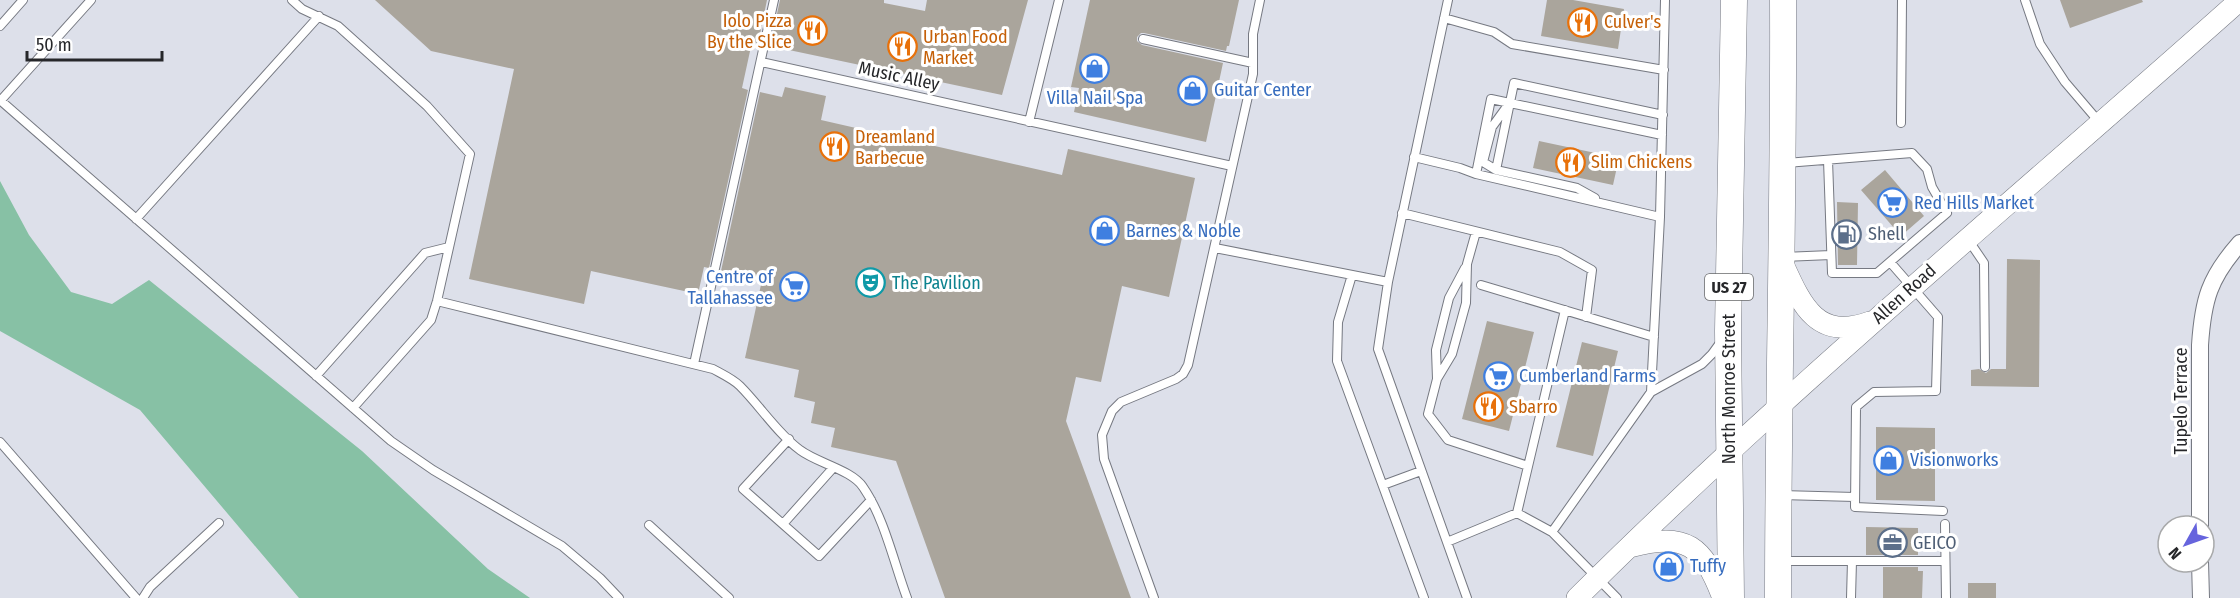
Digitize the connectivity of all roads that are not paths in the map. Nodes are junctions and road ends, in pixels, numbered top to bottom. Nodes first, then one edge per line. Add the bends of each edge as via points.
1 (23, 0) edge
2 (91, 0) edge
3 (292, 0) edge
4 (774, 0) edge
5 (1059, 0) edge
6 (1260, 0) edge
7 (1448, 0) edge
8 (1665, 0) edge
9 (1734, 0) edge
10 (1783, 0) edge
11 (1902, 0) edge
12 (2025, 0) edge
13 (2240, 0) edge
14 (319, 16) junction
15 (1444, 18) junction
16 (0, 26) edge
17 (1143, 39) dead end
18 (761, 62) junction
19 (1253, 63) junction
20 (1664, 70) junction
21 (0, 100) edge
22 (1509, 103) junction
23 (1663, 115) junction
24 (1029, 122) junction
25 (1901, 123) dead end
26 (2100, 123) junction
27 (1662, 135) junction
28 (1414, 157) junction
29 (1828, 160) junction
30 (1783, 163) junction
31 (1232, 166) junction
32 (1496, 170) junction
33 (1476, 174) junction
34 (1603, 203) junction
35 (1402, 213) junction
36 (1660, 217) junction
37 (136, 219) junction
38 (1476, 232) junction
39 (1967, 238) junction
40 (2240, 243) edge
41 (449, 247) junction
42 (1215, 248) junction
43 (1831, 255) junction
44 (1781, 259) junction
45 (1890, 262) junction
46 (1467, 264) junction
47 (1352, 275) junction
48 (1388, 282) junction
49 (1481, 285) dead end
50 (1912, 288) junction
51 (437, 301) junction
52 (1565, 310) junction
53 (1586, 317) junction
54 (1876, 319) junction
55 (1728, 331) junction
56 (1654, 337) junction
57 (694, 364) junction
58 (1985, 367) dead end
59 (315, 376) junction
60 (1437, 379) junction
61 (1651, 392) junction
62 (1778, 406) junction
63 (352, 408) junction
64 (789, 440) junction
65 (0, 442) edge
66 (1729, 450) junction
67 (1528, 466) junction
68 (833, 468) junction
69 (1421, 471) junction
70 (1383, 485) junction
71 (1778, 495) junction
72 (1855, 497) junction
73 (871, 500) junction
74 (1943, 511) dead end
75 (1517, 513) junction
76 (2200, 514) edge
77 (219, 523) dead end
78 (783, 524) junction
79 (1945, 524) dead end
80 (649, 525) dead end
81 (1552, 532) junction
82 (1447, 542) junction
83 (1627, 548) junction
84 (1778, 561) junction
85 (1852, 561) junction
86 (1945, 561) junction
87 (2200, 574) edge
88 (1597, 578) junction
89 (136, 598) edge
90 (143, 598) edge
91 (619, 598) edge
92 (729, 598) edge
93 (907, 598) edge
94 (1154, 598) edge
95 (1424, 598) edge
96 (1467, 598) edge
97 (1577, 598) edge
98 (1617, 598) edge
99 (1723, 598) edge
100 (1731, 598) edge
101 (1778, 598) edge
102 (1851, 598) edge
103 (1946, 598) edge
104 (2200, 598) edge

1 - 16 lane
2 - 21 lane
3 - 14 lane
4 - 18 lane
5 - 24 lane
6 - 19 lane
7 - 15 lane
8 - 20 lane
9 - 55 main road, North Monroe Street / US 27
10 - 30 main road
11 - 25 lane
12 - 26 lane via 2040,44 2065,82
13 - 26 street, Allen Road
14 - 37 lane
14 - 41 lane via 338,26 390,72 470,154
15 - 20 lane via 1494,32 1512,44
15 - 28 lane
17 - 19 lane
18 - 24 lane, Music Alley
18 - 57 lane
19 - 31 lane
20 - 23 lane
21 - 37 lane
22 - 23 lane via 1514,82
22 - 27 lane
22 - 32 lane
22 - 32 lane via 1492,127 1483,162
22 - 33 lane via 1491,99
23 - 27 lane
24 - 31 lane, Music Alley
26 - 39 street, Allen Road
27 - 36 lane
28 - 33 lane
28 - 35 lane
29 - 30 lane
29 - 43 lane
29 - 45 lane via 1912,153 1928,169 1932,188 1947,213
30 - 44 main road
31 - 42 lane
32 - 34 lane via 1577,188
33 - 34 lane
34 - 36 lane
35 - 38 lane
35 - 48 lane
36 - 56 lane
37 - 59 lane
38 - 46 lane
38 - 53 lane via 1560,252 1592,270
39 - 50 street, Allen Road
39 - 58 lane via 1984,263
40 - 76 street, Tupelo Terrace via 2213,279 2202,320
41 - 51 lane
41 - 59 lane via 425,254
42 - 47 lane
42 - 94 lane via 1183,374 1121,402 1112,411 1102,435 1104,459
43 - 44 lane
43 - 45 lane via 1832,273 1877,273
44 - 54 street via 1801,301 1823,323 1846,328
44 - 62 main road
45 - 50 lane
46 - 60 lane via 1466,303 1458,334 1452,354
46 - 60 lane via 1449,298 1436,350
47 - 48 lane
47 - 70 lane via 1338,322 1337,361
48 - 69 lane via 1378,349
49 - 52 lane
50 - 54 street, Allen Road
50 - 72 lane via 1938,317 1936,391 1874,392 1856,407
51 - 57 lane
51 - 63 lane via 431,320
52 - 53 lane
52 - 67 lane
53 - 56 lane
54 - 62 street, Allen Road
55 - 61 lane via 1702,364
55 - 66 main road, North Monroe Street / US 27
56 - 61 lane
57 - 64 lane via 713,369 738,384
59 - 63 lane
60 - 67 lane via 1428,414 1449,440
61 - 81 lane
62 - 66 street, Allen Road
62 - 71 main road
63 - 91 lane via 433,470 562,546
64 - 68 lane via 799,450
64 - 78 lane via 743,489
65 - 89 lane
66 - 83 street, Allen Road
66 - 100 main road, North Monroe Street / US 27
67 - 75 lane
68 - 73 lane via 862,484
68 - 78 lane
69 - 70 lane
69 - 82 lane
70 - 95 lane
71 - 72 lane
71 - 84 main road
72 - 74 lane via 1855,507
73 - 78 lane via 819,556
73 - 93 lane
75 - 81 lane
75 - 82 lane
77 - 90 lane
79 - 86 lane
80 - 92 lane
81 - 88 lane
82 - 96 lane
83 - 88 street, Allen Road
83 - 99 street via 1670,540 1695,549 1706,561
84 - 85 lane
84 - 101 main road
85 - 86 lane
85 - 102 lane
86 - 103 lane
87 - 104 street
88 - 97 street, Allen Road
88 - 98 lane

